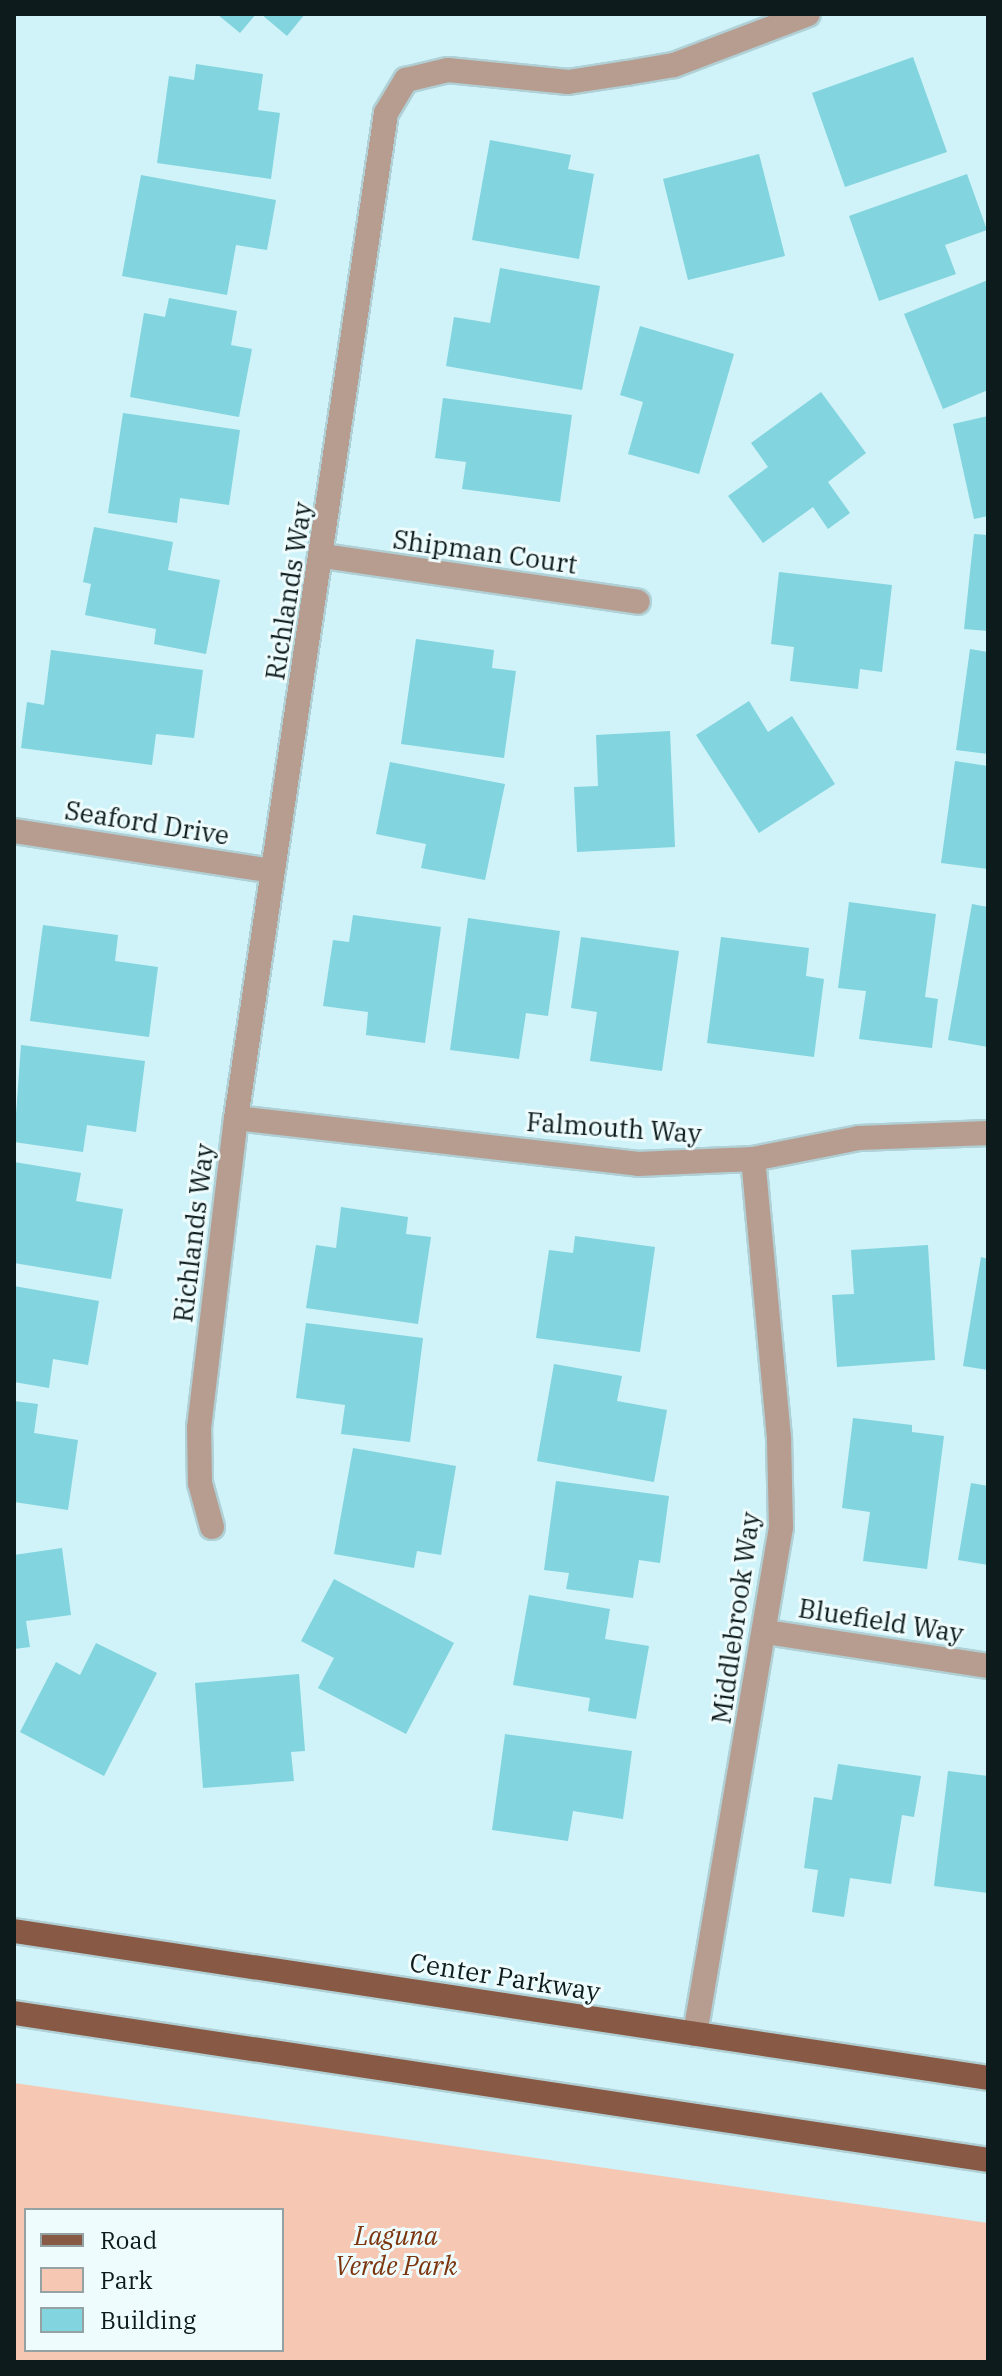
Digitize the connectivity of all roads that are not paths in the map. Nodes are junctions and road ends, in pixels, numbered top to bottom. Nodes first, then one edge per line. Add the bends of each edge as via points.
1 (808, 14) edge
2 (324, 556) junction
3 (638, 602) dead end
4 (14, 831) edge
5 (272, 871) junction
6 (236, 1118) junction
7 (988, 1133) edge
8 (753, 1159) junction
9 (212, 1527) dead end
10 (766, 1632) junction
11 (988, 1666) edge
12 (14, 1931) edge
13 (14, 2013) edge
14 (695, 2034) junction
15 (988, 2078) edge
16 (988, 2160) edge

1 - 2 street, Richlands Way via 674,65 627,73 568,82 448,70 406,80 386,113
2 - 3 street, Shipman Court
2 - 5 street, Richlands Way
4 - 5 street, Seaford Drive
5 - 6 street, Richlands Way
6 - 8 street, Falmouth Way via 638,1164
6 - 9 street, Richlands Way via 199,1428 200,1483
7 - 8 street, Falmouth Way via 859,1138
8 - 10 street, Middlebrook Way via 779,1438 781,1527
10 - 11 street, Bluefield Way
10 - 14 street, Middlebrook Way
12 - 14 main road, Center Parkway
13 - 16 main road
14 - 15 main road, Center Parkway

